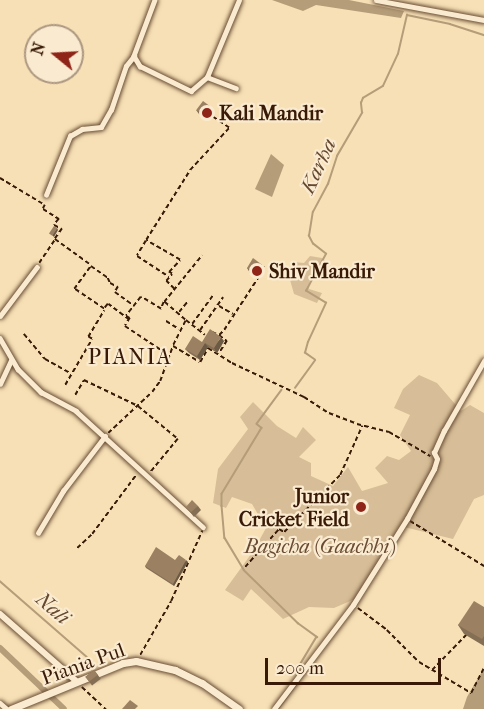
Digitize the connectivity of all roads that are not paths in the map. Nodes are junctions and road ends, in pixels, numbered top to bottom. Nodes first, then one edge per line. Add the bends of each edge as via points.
1 (155, 0) edge
2 (239, 0) edge
3 (376, 0) edge
4 (484, 20) edge
5 (134, 56) junction
6 (207, 77) junction
7 (236, 88) dead end
8 (46, 195) dead end
9 (37, 267) road end
10 (0, 316) edge
11 (0, 338) edge
12 (12, 360) junction
13 (484, 361) edge
14 (0, 384) edge
15 (105, 436) junction
16 (203, 527) road end
17 (38, 533) dead end
18 (0, 614) edge
19 (77, 682) junction
20 (0, 703) edge
21 (9, 709) edge
22 (239, 709) edge
23 (274, 709) edge

1 - 5 street
2 - 6 street
3 - 4 street
5 - 6 street via 146,70 186,90 191,91
5 - 8 street via 126,66 105,122 97,129 82,129 70,136
6 - 7 street
9 - 10 street
11 - 12 street
12 - 14 street
12 - 15 street via 41,392 68,406
13 - 23 street via 434,453 437,459 407,519 353,605
15 - 16 street
15 - 17 street via 63,491
18 - 19 street
19 - 21 main road, Piania Pul
19 - 22 main road, Piania Pul via 136,661 175,669
20 - 21 street

